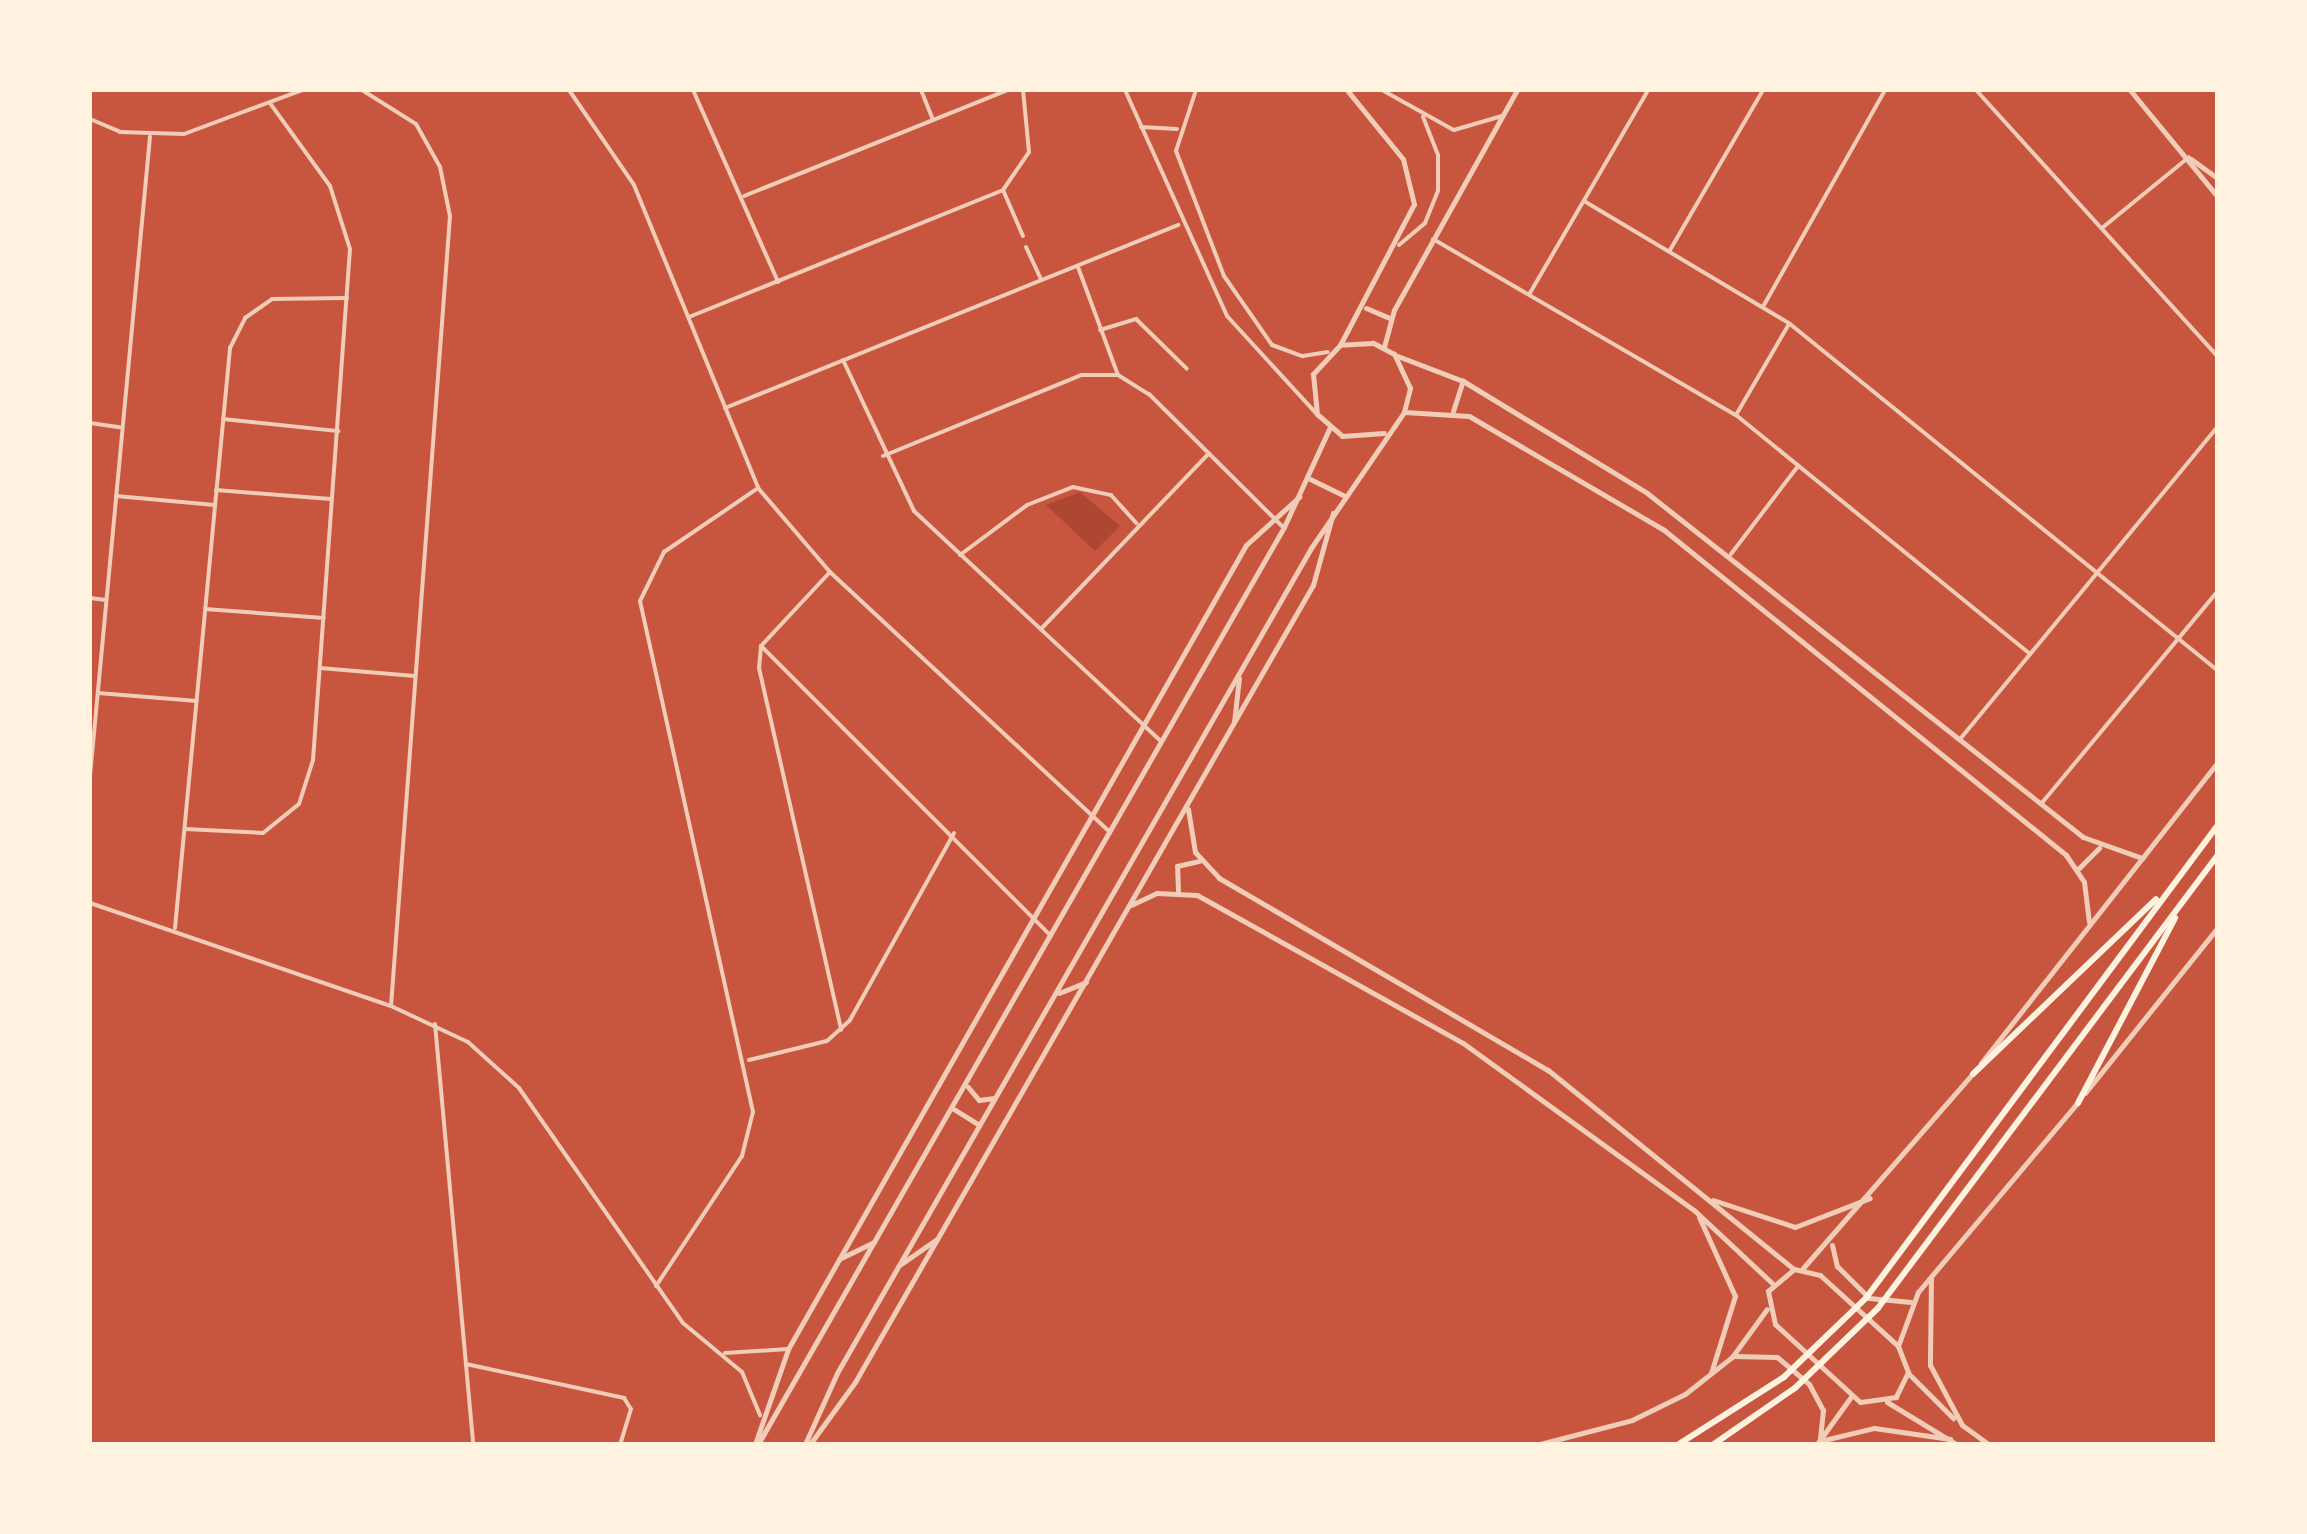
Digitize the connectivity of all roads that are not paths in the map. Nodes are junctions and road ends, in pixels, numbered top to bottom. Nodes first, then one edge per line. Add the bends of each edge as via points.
1 (302, 90) edge
2 (362, 90) edge
3 (569, 90) edge
4 (693, 90) edge
5 (921, 90) edge
6 (1008, 90) edge
7 (1024, 90) edge
8 (1125, 90) edge
9 (1196, 90) edge
10 (1347, 90) edge
11 (1382, 90) edge
12 (1517, 90) edge
13 (1648, 90) edge
14 (1763, 90) edge
15 (1886, 90) edge
16 (1976, 90) edge
17 (2130, 90) edge
18 (2145, 90) edge
19 (2136, 98) junction
20 (270, 103) junction
21 (1502, 116) junction
22 (90, 118) edge
23 (1422, 118) junction
24 (933, 120) junction
25 (1141, 126) junction
26 (1178, 128) junction
27 (150, 137) junction
28 (2189, 158) junction
29 (2217, 178) edge
30 (1003, 190) junction
31 (744, 196) junction
32 (2217, 196) edge
33 (1584, 201) junction
34 (1179, 225) junction
35 (2102, 228) junction
36 (1023, 236) dead end
37 (1432, 238) junction
38 (1026, 246) dead end
39 (1399, 246) junction
40 (1670, 250) junction
41 (1078, 267) junction
42 (1042, 280) junction
43 (778, 282) junction
44 (1530, 293) junction
45 (348, 298) junction
46 (1764, 305) junction
47 (1366, 308) junction
48 (689, 316) junction
49 (1390, 318) junction
50 (1790, 324) junction
51 (1100, 330) junction
52 (1340, 345) junction
53 (1384, 347) junction
54 (1328, 352) junction
55 (1394, 354) junction
56 (2217, 356) edge
57 (844, 360) junction
58 (1187, 369) dead end
59 (1118, 375) junction
60 (1462, 381) junction
61 (724, 408) junction
62 (1453, 411) junction
63 (1404, 412) junction
64 (1316, 414) junction
65 (1736, 414) junction
66 (223, 419) junction
67 (90, 424) edge
68 (122, 427) junction
69 (2217, 427) edge
70 (1329, 429) junction
71 (338, 431) junction
72 (1384, 433) junction
73 (1210, 453) junction
74 (883, 456) junction
75 (1798, 466) junction
76 (1310, 480) junction
77 (758, 488) junction
78 (216, 490) junction
79 (1344, 495) junction
80 (116, 496) junction
81 (1302, 496) junction
82 (333, 499) junction
83 (215, 505) junction
84 (1334, 512) junction
85 (1271, 515) junction
86 (1136, 524) junction
87 (1284, 528) junction
88 (1731, 554) junction
89 (960, 555) junction
90 (830, 572) junction
91 (2096, 575) junction
92 (2217, 592) edge
93 (90, 598) edge
94 (106, 600) junction
95 (205, 609) junction
96 (324, 618) junction
97 (1041, 628) junction
98 (2178, 640) junction
99 (760, 646) junction
100 (2030, 654) junction
101 (320, 668) junction
102 (2217, 670) edge
103 (1240, 671) junction
104 (416, 676) junction
105 (98, 694) junction
106 (197, 700) junction
107 (1144, 725) junction
108 (1234, 725) junction
109 (1961, 738) junction
110 (1162, 742) junction
111 (2217, 764) edge
112 (90, 776) edge
113 (1189, 803) junction
114 (2041, 804) junction
115 (1091, 816) junction
116 (2217, 826) edge
117 (184, 829) junction
118 (1110, 832) junction
119 (954, 833) junction
120 (2100, 848) junction
121 (2217, 856) edge
122 (2142, 858) junction
123 (1202, 862) junction
124 (2078, 870) junction
125 (2172, 885) junction
126 (1178, 891) junction
127 (2186, 897) junction
128 (90, 903) edge
129 (1128, 906) junction
130 (1035, 917) junction
131 (2089, 922) junction
132 (176, 928) junction
133 (2217, 928) edge
134 (1051, 936) junction
135 (1086, 982) junction
136 (1057, 994) junction
137 (391, 1006) junction
138 (434, 1024) junction
139 (841, 1030) junction
140 (748, 1060) junction
141 (1972, 1074) junction
142 (967, 1084) junction
143 (994, 1098) junction
144 (2078, 1103) junction
145 (952, 1108) junction
146 (979, 1125) junction
147 (1873, 1196) junction
148 (1706, 1197) junction
149 (1695, 1211) junction
150 (938, 1238) junction
151 (877, 1240) junction
152 (1832, 1245) junction
153 (840, 1258) junction
154 (898, 1266) junction
155 (1803, 1268) junction
156 (1794, 1269) junction
157 (1932, 1276) junction
158 (1772, 1283) junction
159 (656, 1286) junction
160 (1912, 1301) junction
161 (1767, 1309) junction
162 (1898, 1346) junction
163 (788, 1349) junction
164 (718, 1351) junction
165 (1732, 1356) junction
166 (466, 1364) junction
167 (1908, 1372) junction
168 (1710, 1377) junction
169 (1851, 1397) junction
170 (1888, 1402) junction
171 (760, 1415) junction
172 (1962, 1425) junction
173 (1819, 1442) edge
174 (1953, 1442) edge
175 (473, 1444) edge
176 (620, 1444) edge
177 (756, 1444) edge
178 (807, 1444) edge
179 (1540, 1444) edge
180 (1679, 1444) edge
181 (1714, 1444) edge
182 (1988, 1444) edge

1 - 20 street
2 - 104 street via 416,124 440,166 450,216
3 - 48 street via 634,186
4 - 31 street
5 - 24 street
6 - 24 street
7 - 30 street via 1029,152
8 - 25 street
9 - 26 street
10 - 39 street via 1409,173 1414,204
11 - 23 street
12 - 21 street
13 - 33 street
14 - 40 street
15 - 46 street
16 - 35 street
17 - 19 street
18 - 19 street
19 - 28 street
20 - 27 street via 184,134
20 - 45 street via 340,206
21 - 23 street via 1471,130
21 - 37 street
22 - 27 street
23 - 39 street via 1438,155 1438,191 1424,224
24 - 31 street
25 - 26 street
25 - 34 street
26 - 54 street via 1176,151 1205,234 1250,319 1286,353
27 - 68 street
28 - 29 street
28 - 32 street
28 - 35 street
30 - 36 street
30 - 43 street
31 - 43 street
33 - 40 street
33 - 44 street
34 - 41 street
34 - 64 street via 1249,348
35 - 56 street
37 - 44 street
37 - 49 street
38 - 42 street
39 - 47 street
40 - 46 street
41 - 42 street
41 - 51 street
42 - 57 street
43 - 48 street
44 - 65 street
45 - 66 street via 288,294 245,318 230,348
45 - 71 street
46 - 50 street
47 - 49 street
47 - 52 street
48 - 61 street
49 - 53 street
50 - 65 street
50 - 91 street
51 - 58 street via 1136,320
51 - 59 street
52 - 53 street
52 - 54 street
53 - 55 street
54 - 64 street via 1313,374
55 - 60 street
55 - 63 street via 1410,388
57 - 61 street
57 - 74 street
59 - 73 street
59 - 74 street via 1081,375
60 - 62 street
60 - 88 street
61 - 77 street
62 - 63 street
62 - 124 street via 1664,530
63 - 72 street
64 - 70 street
65 - 75 street
66 - 71 street
66 - 78 street
67 - 68 street
68 - 80 street
69 - 91 street
70 - 72 street via 1356,440
70 - 76 street
71 - 82 street
72 - 79 street
73 - 85 street
73 - 86 street
74 - 89 street via 914,511
75 - 88 street
75 - 100 street
76 - 79 street
76 - 81 street
77 - 90 street
77 - 140 street via 664,552 645,588 640,629
78 - 82 street
78 - 83 street
79 - 84 street
80 - 83 street
80 - 94 street
81 - 85 street
81 - 87 street
82 - 96 street
83 - 95 street
84 - 103 street
84 - 108 street via 1320,571
85 - 87 street
85 - 107 street
86 - 89 street via 1099,489 1073,487 1027,505
86 - 97 street
87 - 110 street
88 - 109 street
89 - 97 street
90 - 99 street
90 - 115 street
91 - 98 street
91 - 100 street
92 - 98 street
93 - 94 street
94 - 105 street
95 - 96 street
95 - 106 street
96 - 101 street
97 - 107 street
98 - 102 street
98 - 114 street
99 - 119 street
99 - 139 street
100 - 109 street
101 - 104 street
101 - 117 street via 314,760 299,804 263,833
103 - 108 street
103 - 136 street
104 - 137 street
105 - 106 street
105 - 112 street
106 - 117 street
107 - 110 street
107 - 115 street
108 - 113 street
109 - 114 street
110 - 118 street
111 - 122 street
113 - 123 street
113 - 129 street
114 - 120 street
115 - 118 street
115 - 130 street
116 - 125 main road
117 - 132 street
118 - 134 street
119 - 130 street
119 - 139 street via 886,966
120 - 122 street
120 - 124 street
121 - 127 main road
122 - 131 street
123 - 126 street via 1177,866
123 - 148 street via 1512,1046
124 - 131 street
125 - 141 main road
125 - 180 main road via 1889,1269 1784,1376
126 - 129 street
126 - 149 street via 1500,1065
127 - 144 main road
127 - 181 main road via 1902,1278 1824,1363
128 - 132 street
129 - 135 street
130 - 134 street
130 - 153 street
131 - 141 street
132 - 137 street
133 - 144 street
134 - 142 street
135 - 136 street
135 - 150 street
136 - 143 street
137 - 138 street
138 - 159 street via 519,1088
138 - 166 street
139 - 140 street
140 - 159 street via 753,1112 742,1156
141 - 147 street
142 - 143 street via 974,1098
142 - 145 street
143 - 146 street
144 - 157 street
145 - 146 street
145 - 151 street
146 - 154 street
147 - 148 street via 1795,1227
147 - 152 street
148 - 156 street
149 - 158 street
149 - 168 street via 1735,1296
150 - 154 street
150 - 178 street
151 - 153 street
151 - 177 street
152 - 155 street
152 - 160 street via 1842,1272 1877,1303
153 - 163 street
154 - 178 street
155 - 156 street
155 - 162 street
156 - 158 street
157 - 160 street
157 - 172 street via 1928,1354
158 - 161 street
159 - 164 street
160 - 162 street
161 - 165 street
161 - 169 street
162 - 167 street
163 - 164 street via 746,1357
163 - 171 street
164 - 171 street via 750,1385
165 - 168 street
165 - 173 street via 1768,1354 1809,1384 1824,1410
166 - 175 street
166 - 176 street via 624,1398 631,1409
167 - 170 street
167 - 172 street
168 - 179 street via 1632,1420
169 - 170 street
169 - 173 street
170 - 174 street
171 - 177 street
172 - 182 street
173 - 174 street via 1874,1428

